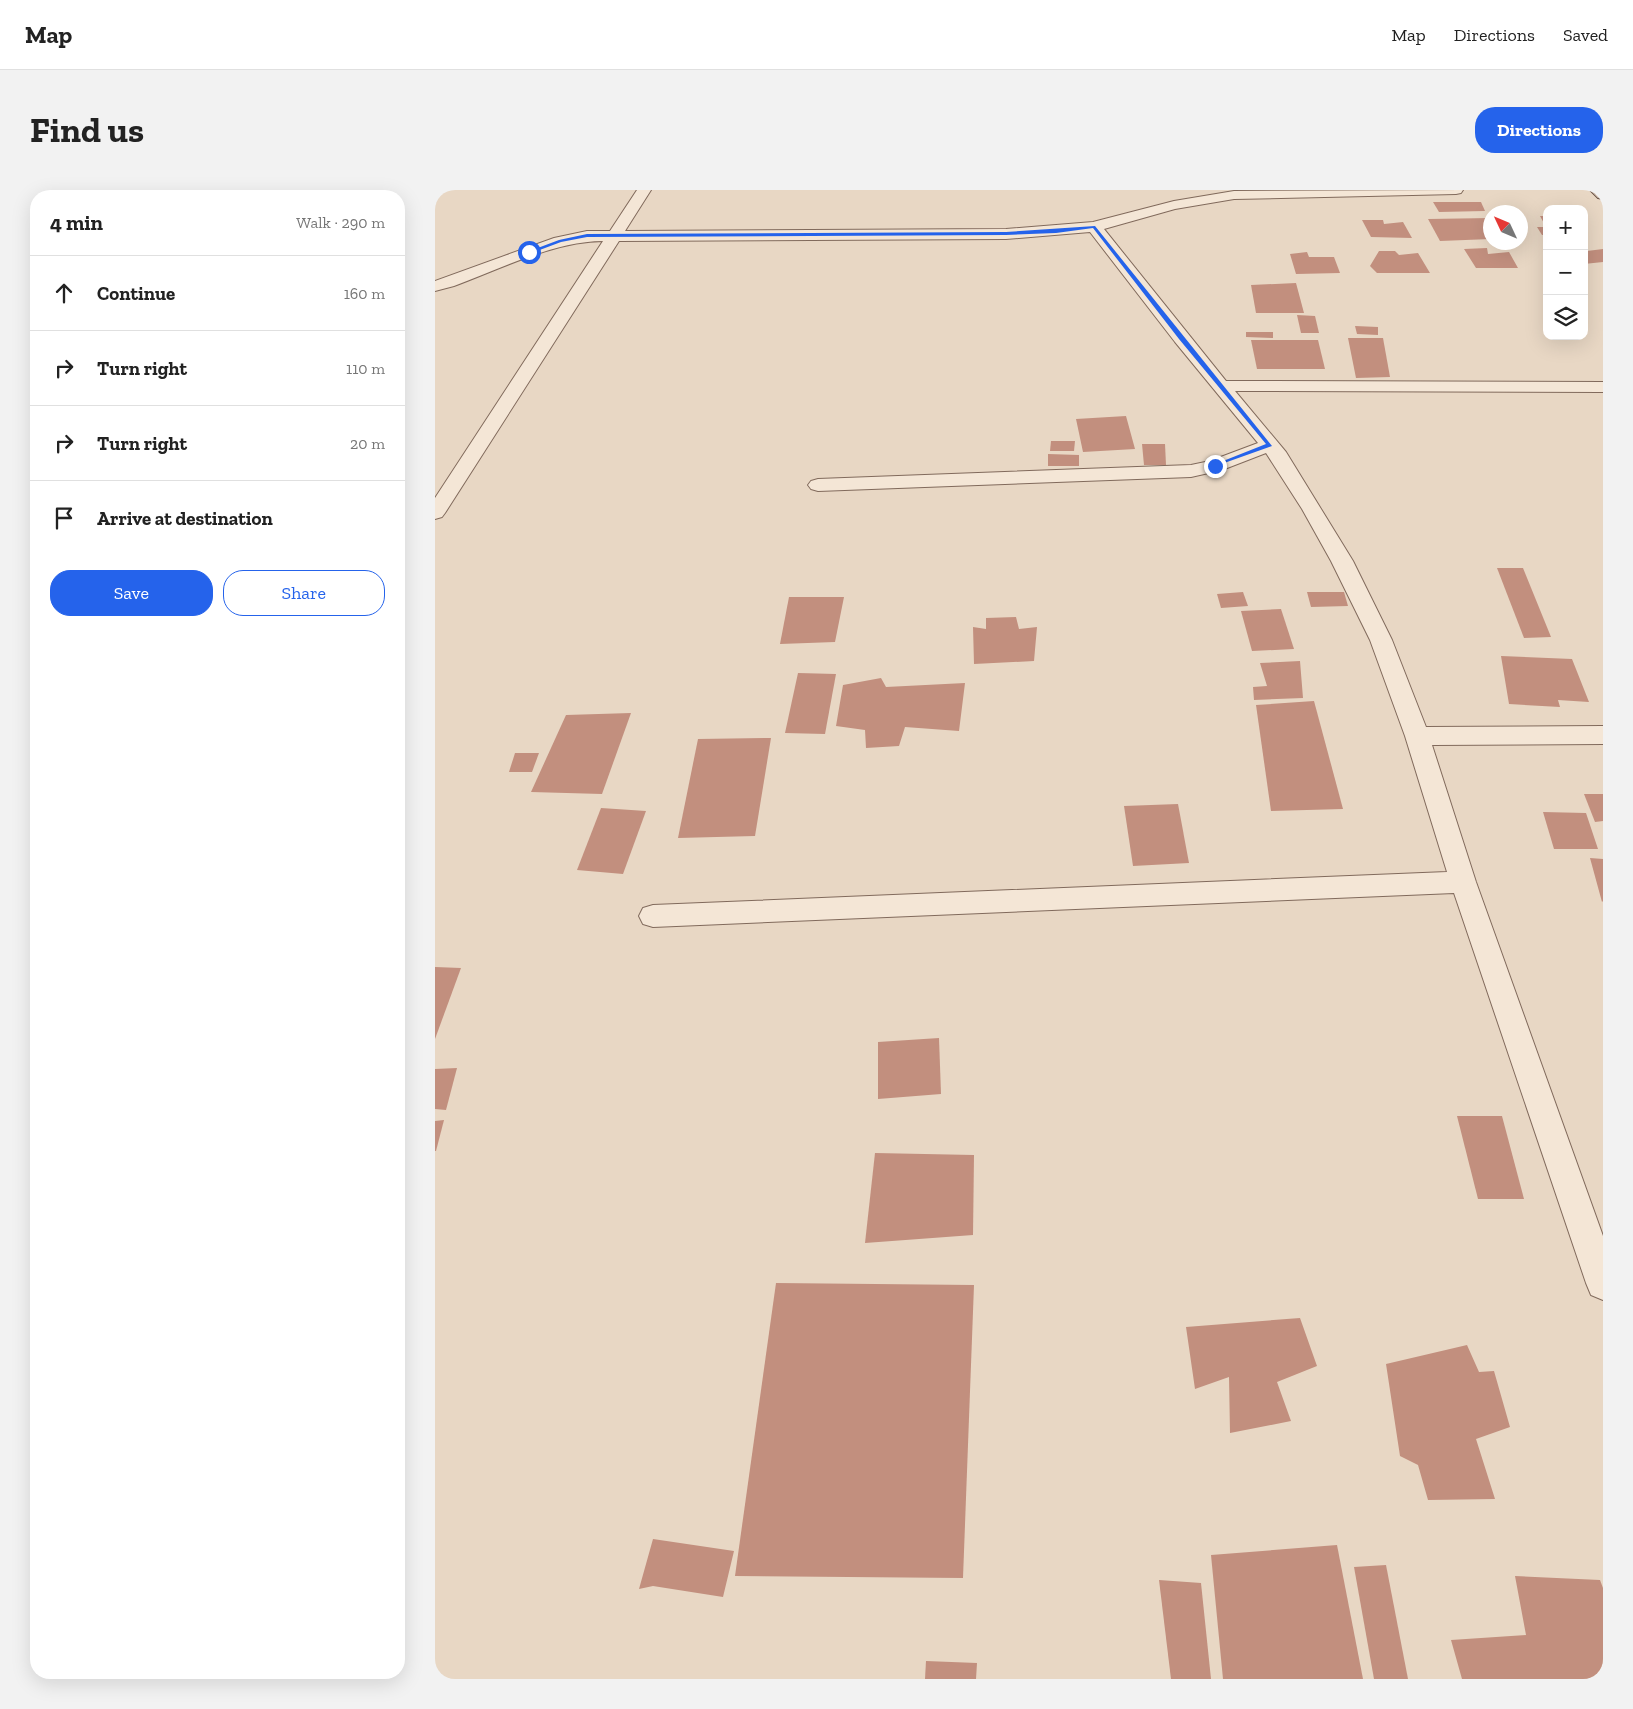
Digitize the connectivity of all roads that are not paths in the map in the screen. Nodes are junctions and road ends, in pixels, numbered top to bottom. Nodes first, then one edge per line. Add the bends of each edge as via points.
1 (644, 190) edge
2 (1456, 190) edge
3 (1597, 190) edge
4 (1603, 195) edge
5 (1094, 227) junction
6 (614, 235) junction
7 (435, 286) edge
8 (1221, 386) junction
9 (1603, 387) edge
10 (1270, 445) junction
11 (818, 485) dead end
12 (435, 512) edge
13 (1603, 734) edge
14 (1417, 736) junction
15 (1463, 882) junction
16 (653, 916) dead end
17 (1603, 1283) edge

1 - 6 street
2 - 5 street via 1234,196 1173,205
3 - 4 street
5 - 6 street via 1006,234
5 - 8 street
6 - 7 street via 560,241 448,284
6 - 12 street
8 - 9 street
8 - 10 street
10 - 11 street via 1215,466 1191,471
10 - 14 street via 1342,561 1381,640
13 - 14 street
14 - 15 street
15 - 16 street
15 - 17 street

